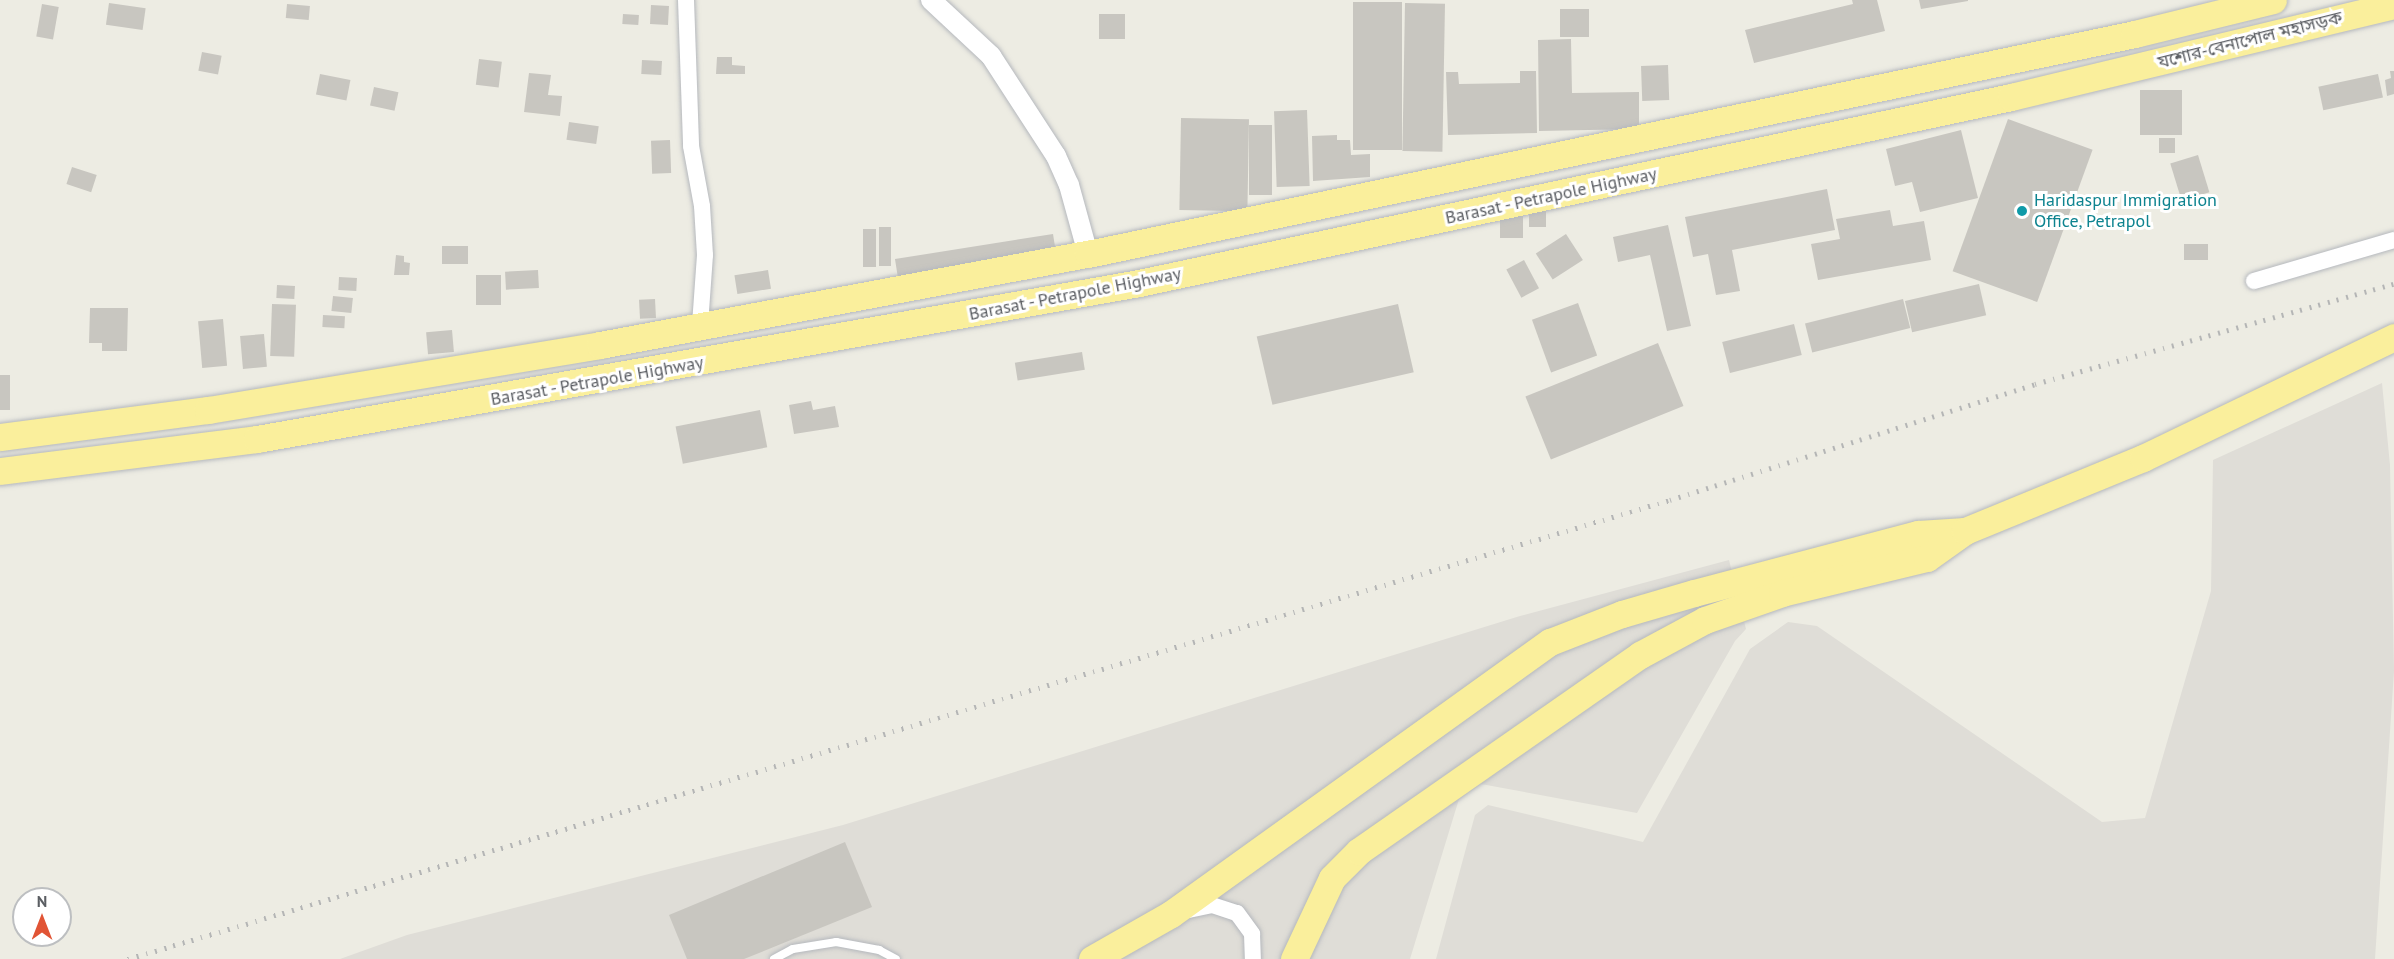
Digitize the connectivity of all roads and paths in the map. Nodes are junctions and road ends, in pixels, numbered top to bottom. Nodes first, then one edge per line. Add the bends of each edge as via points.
1 (687, 0) edge
2 (931, 0) edge
3 (2273, 0) edge
4 (2394, 5) edge
5 (2135, 34) joint
6 (2141, 67) joint
7 (2394, 240) edge
8 (1088, 254) junction
9 (2254, 281) dead end
10 (700, 324) junction
11 (2394, 337) edge
12 (0, 437) edge
13 (0, 471) edge
14 (1965, 531) junction
15 (1171, 914) junction
16 (774, 959) edge
17 (896, 959) edge
18 (1092, 959) edge
19 (1253, 959) edge
20 (1294, 959) edge

1 - 10 street via 691,146 702,206 705,255
2 - 8 street via 991,56 1056,156 1069,184
3 - 5 highway, যশোর-বেনাপোল মহাসড়ক
4 - 6 highway, যশোর-বেনাপোল মহাসড়ক
5 - 8 highway, Barasat - Petrapole Highway
6 - 13 highway, Barasat - Petrapole Highway via 1139,283 257,439
7 - 9 street
8 - 10 highway, Barasat - Petrapole Highway
10 - 12 highway, Barasat - Petrapole Highway via 600,345 208,410
11 - 14 highway via 2143,458
14 - 15 highway via 1918,534 1694,593 1622,614 1550,642
14 - 20 highway via 1927,558 1782,593 1705,620 1640,655 1359,851 1332,878
15 - 18 highway
15 - 19 street via 1212,905 1237,913 1252,934
16 - 17 lane via 793,949 836,942 879,950

